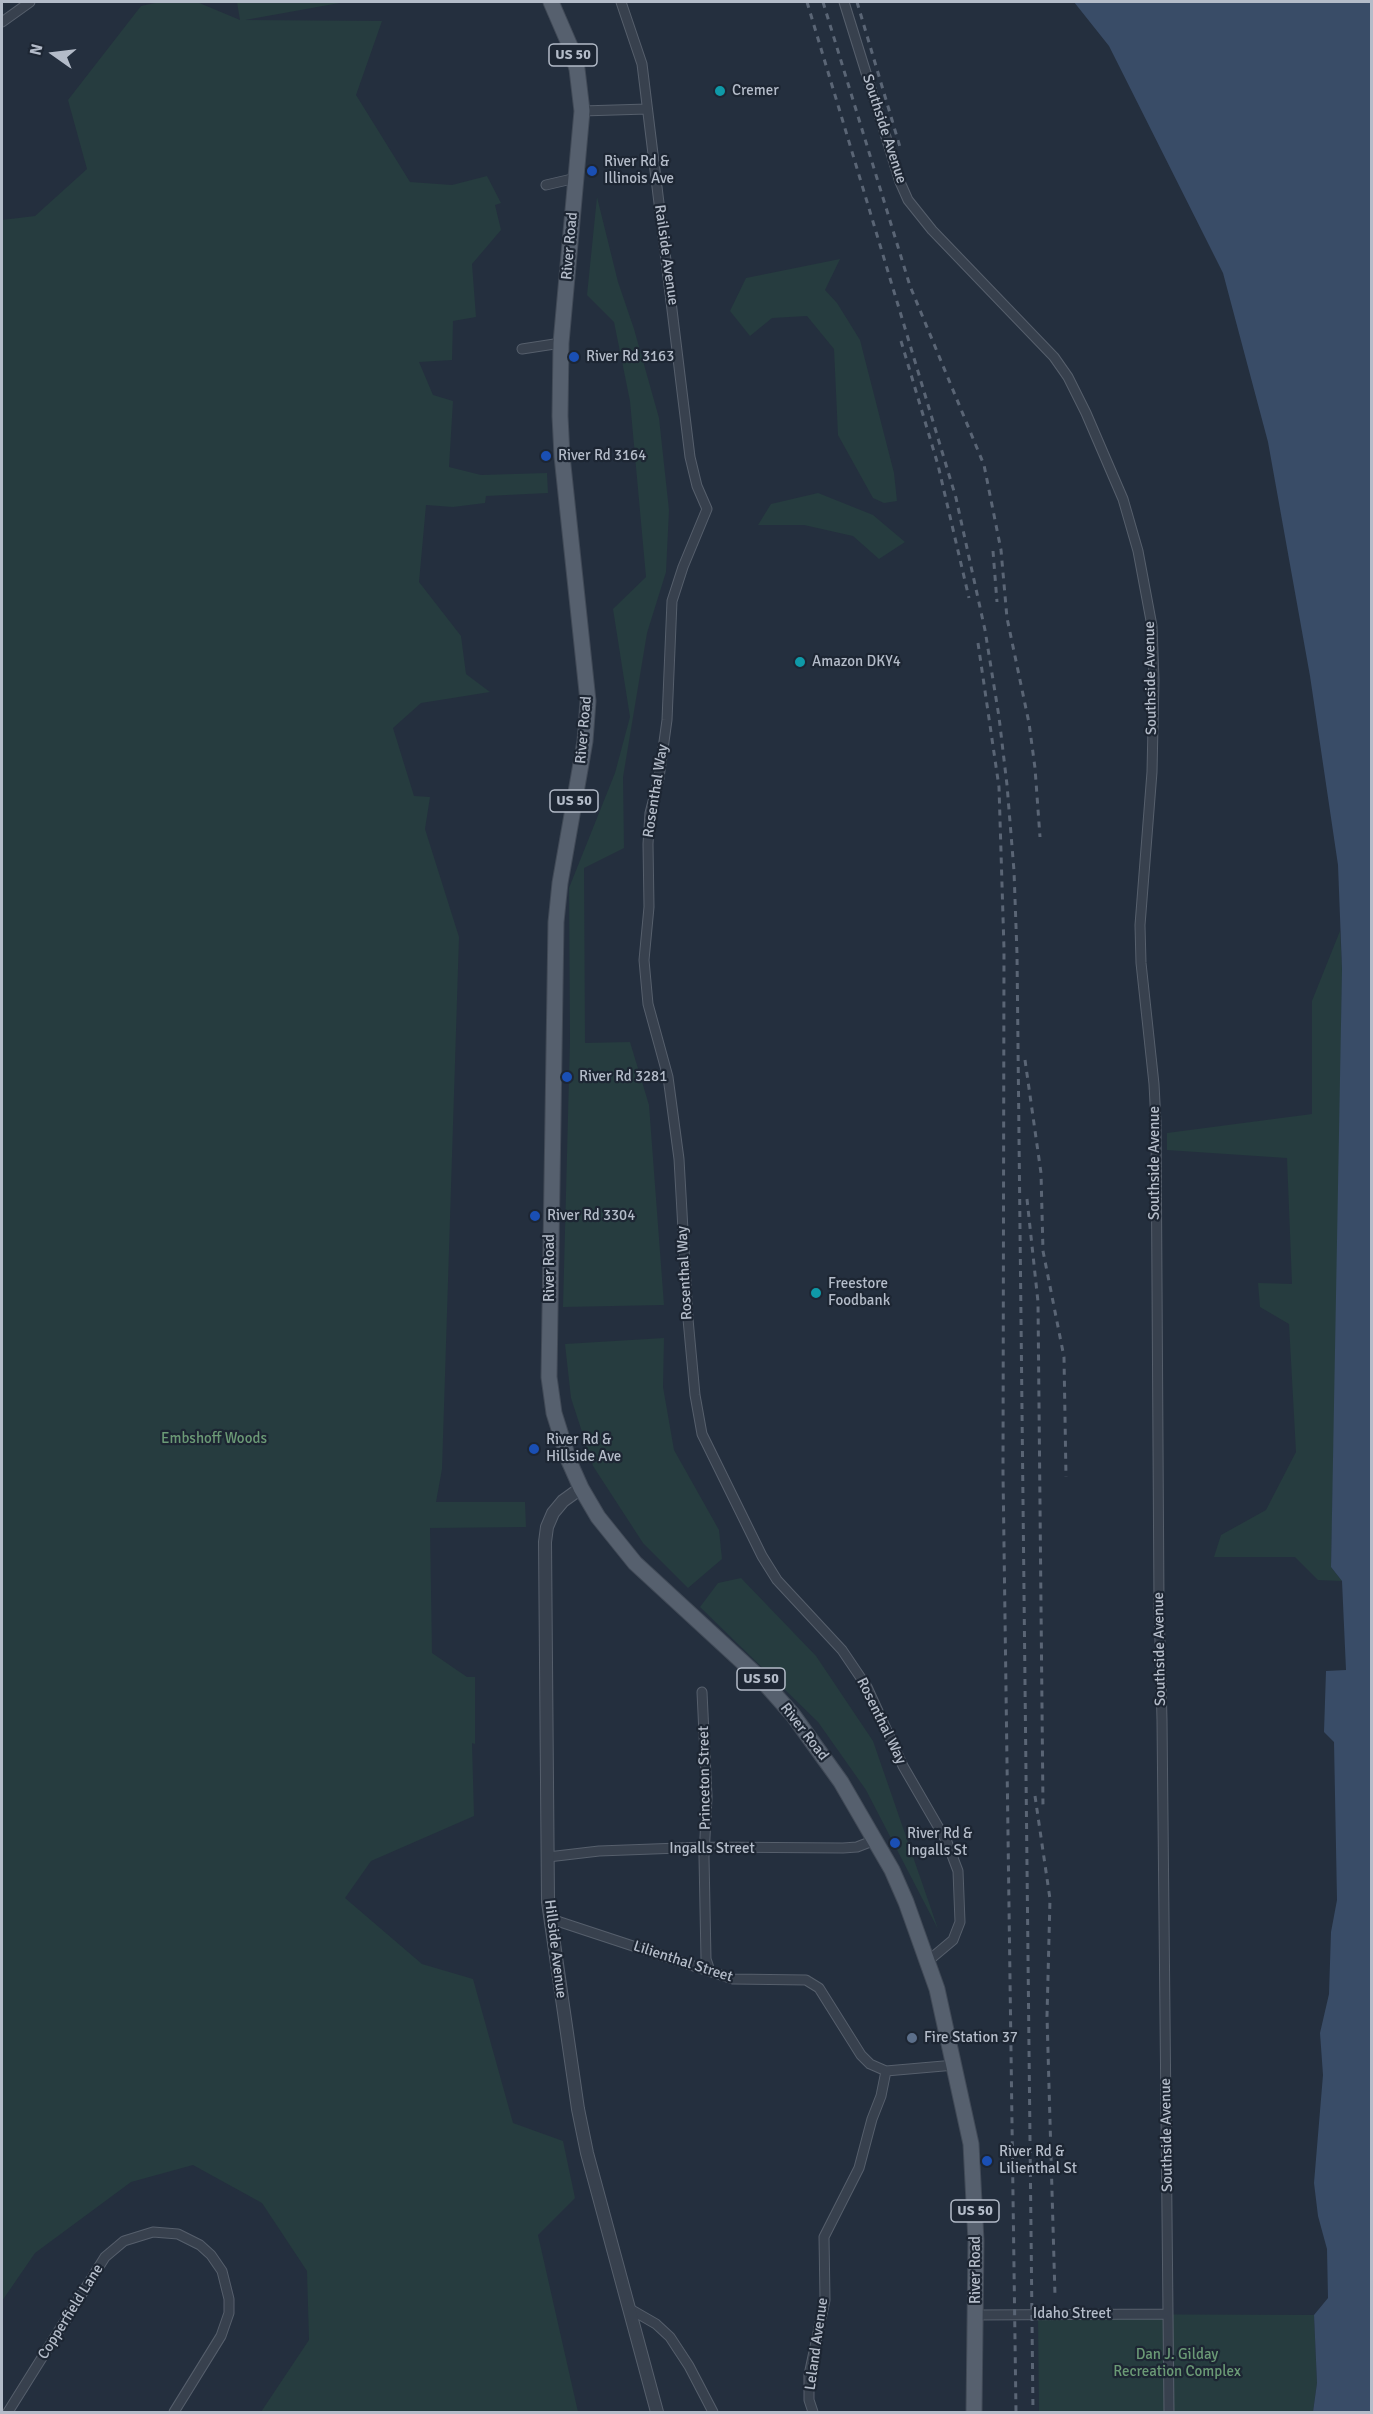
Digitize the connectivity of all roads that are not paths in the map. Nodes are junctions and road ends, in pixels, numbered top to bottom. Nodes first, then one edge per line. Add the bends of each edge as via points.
1 (30, 2) edge
2 (551, 2) edge
3 (621, 2) edge
4 (844, 2) edge
5 (2, 22) edge
6 (647, 109) junction
7 (582, 111) junction
8 (576, 178) junction
9 (546, 185) dead end
10 (561, 343) junction
11 (522, 349) dead end
12 (708, 509) joint
13 (581, 1488) junction
14 (702, 1692) dead end
15 (875, 1840) junction
16 (706, 1847) junction
17 (548, 1857) junction
18 (550, 1919) junction
19 (928, 1961) junction
20 (710, 1971) junction
21 (955, 2065) junction
22 (886, 2071) junction
23 (630, 2309) junction
24 (1168, 2314) junction
25 (975, 2315) junction
26 (8, 2412) edge
27 (174, 2412) edge
28 (657, 2412) edge
29 (713, 2412) edge
30 (813, 2412) edge
31 (974, 2412) edge
32 (1169, 2412) edge

1 - 5 street
2 - 7 main road, River Road / US 50 via 574,58
3 - 6 street, Railside Avenue via 642,64
4 - 24 street, Southside Avenue via 908,200 1043,345 1068,377 1086,413 1123,500 1138,551 1152,626 1152,772 1140,925 1156,1123
6 - 7 street
6 - 12 street, Railside Avenue via 690,457 696,486
7 - 8 main road, River Road / US 50
8 - 9 street
8 - 10 main road, River Road / US 50
10 - 11 street
10 - 13 main road, River Road / US 50 via 562,456 588,701 556,922 549,1377 554,1413
12 - 19 street, Rosenthal Way via 672,600 667,720 650,823 644,960 648,1004 668,1077 679,1159 695,1395 702,1434 762,1556 777,1580 842,1650 867,1687 903,1766 947,1842 958,1871 960,1922 953,1940
13 - 15 main road, River Road / US 50 via 598,1517 635,1563 761,1679 793,1715 841,1782
13 - 17 street, Hillside Avenue via 553,1513 545,1542
14 - 16 street, Princeton Street
15 - 16 street, Ingalls Street via 843,1848
15 - 19 main road, River Road / US 50 via 906,1902
16 - 17 street, Ingalls Street
16 - 20 street, Princeton Street via 706,1959
17 - 18 street, Hillside Avenue
18 - 20 street, Lilienthal Street
18 - 23 street, Hillside Avenue via 578,2109
19 - 21 main road, River Road / US 50
20 - 22 street, Lilienthal Street via 748,1981 813,1983 822,1991 861,2055
21 - 22 street
21 - 25 main road, River Road / US 50 via 974,2173
22 - 30 street, Leland Avenue via 859,2168 824,2237 825,2300 810,2375 809,2400
23 - 28 street, Hillside Avenue
23 - 29 street via 670,2337
24 - 25 street, Idaho Street
24 - 32 street, Southside Avenue
25 - 31 main road, River Road / US 50
26 - 27 street, Copperfield Lane via 99,2265 112,2250 133,2237 153,2232 187,2238 210,2255 227,2284 229,2313 221,2336

